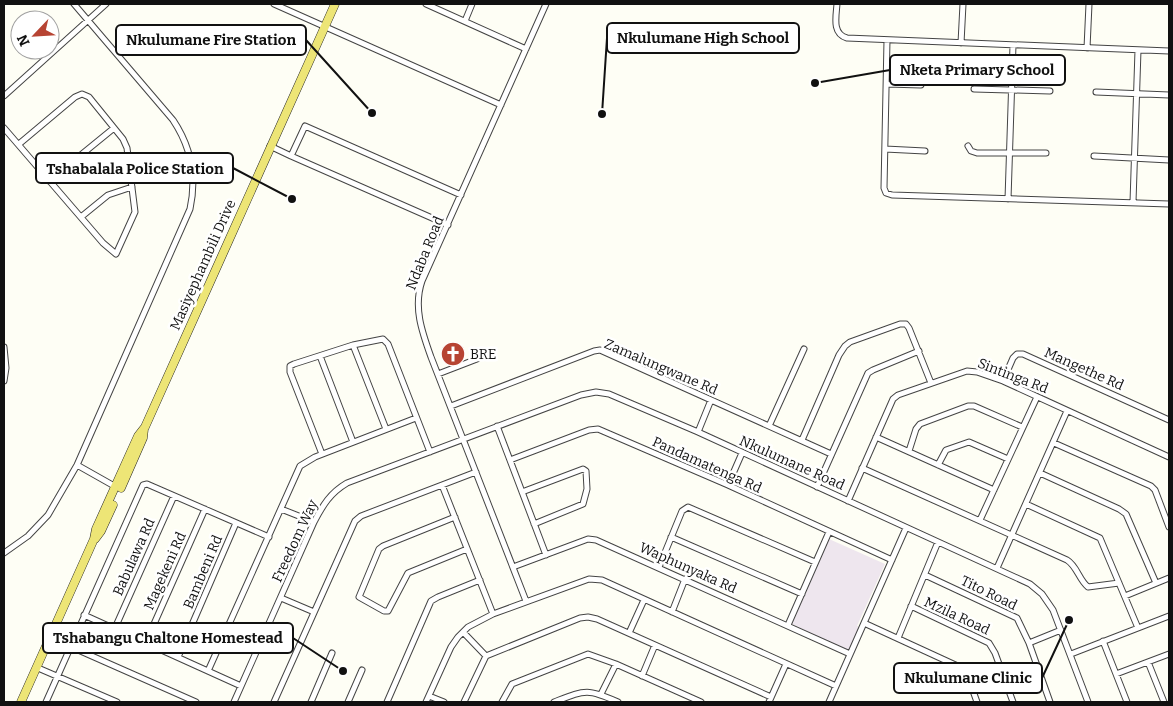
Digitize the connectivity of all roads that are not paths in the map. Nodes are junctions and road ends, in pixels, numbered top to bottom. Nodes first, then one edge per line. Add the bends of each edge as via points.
1 (74, 4) edge
2 (106, 4) edge
3 (274, 4) edge
4 (336, 4) edge
5 (426, 4) edge
6 (472, 4) edge
7 (546, 4) edge
8 (837, 4) edge
9 (963, 4) edge
10 (1088, 4) edge
11 (434, 6) edge
12 (88, 20) junction
13 (465, 22) junction
14 (325, 26) junction
15 (887, 40) junction
16 (961, 43) junction
17 (1013, 45) junction
18 (1087, 48) junction
19 (526, 49) junction
20 (1138, 50) junction
21 (1169, 51) edge
22 (887, 84) junction
23 (921, 85) dead end
24 (974, 89) dead end
25 (1012, 89) junction
26 (1050, 91) dead end
27 (1096, 92) dead end
28 (1137, 94) junction
29 (1169, 95) edge
30 (4, 96) edge
31 (501, 105) junction
32 (4, 128) edge
33 (114, 128) junction
34 (19, 144) junction
35 (270, 146) junction
36 (968, 146) dead end
37 (885, 149) junction
38 (925, 150) dead end
39 (1010, 153) junction
40 (1046, 153) dead end
41 (291, 156) junction
42 (1094, 156) dead end
43 (1134, 158) junction
44 (1169, 160) edge
45 (49, 181) junction
46 (132, 187) junction
47 (461, 195) junction
48 (1008, 199) junction
49 (1133, 202) junction
50 (1169, 204) edge
51 (81, 216) junction
52 (448, 225) junction
53 (353, 346) junction
54 (4, 347) edge
55 (804, 349) dead end
56 (919, 352) junction
57 (320, 356) junction
58 (477, 359) dead end
59 (438, 374) junction
60 (4, 381) edge
61 (1003, 382) junction
62 (932, 383) junction
63 (1036, 397) junction
64 (711, 400) junction
65 (450, 406) junction
66 (1067, 411) junction
67 (416, 418) junction
68 (1169, 420) edge
69 (497, 426) junction
70 (769, 426) junction
71 (1022, 427) junction
72 (386, 430) junction
73 (698, 432) junction
74 (876, 437) junction
75 (463, 439) junction
76 (802, 440) junction
77 (353, 442) junction
78 (1054, 443) junction
79 (908, 451) junction
80 (430, 452) junction
81 (742, 453) junction
82 (322, 454) junction
83 (832, 454) junction
84 (1169, 457) edge
85 (1008, 459) junction
86 (510, 460) junction
87 (77, 465) junction
88 (938, 465) junction
89 (862, 468) junction
90 (476, 472) junction
91 (1040, 474) junction
92 (442, 485) junction
93 (728, 485) junction
94 (118, 487) junction
95 (817, 487) junction
96 (994, 490) junction
97 (522, 492) junction
98 (174, 496) junction
99 (848, 501) junction
100 (1026, 504) junction
101 (205, 509) junction
102 (281, 509) junction
103 (455, 517) junction
104 (980, 520) junction
105 (314, 522) junction
106 (236, 523) junction
107 (534, 524) junction
108 (1169, 527) edge
109 (906, 528) junction
110 (829, 532) junction
111 (1011, 536) junction
112 (269, 537) junction
113 (671, 537) junction
114 (938, 542) junction
115 (467, 549) junction
116 (4, 553) edge
117 (546, 555) junction
118 (892, 560) junction
119 (815, 562) junction
120 (513, 567) junction
121 (659, 567) junction
122 (997, 568) junction
123 (925, 575) junction
124 (1169, 578) edge
125 (685, 579) junction
126 (480, 580) junction
127 (1119, 583) junction
128 (1156, 583) junction
129 (802, 594) junction
130 (1125, 596) junction
131 (281, 598) junction
132 (644, 600) junction
133 (526, 601) junction
134 (911, 606) junction
135 (314, 612) junction
136 (672, 612) junction
137 (494, 614) junction
138 (84, 615) junction
139 (1169, 616) edge
140 (864, 623) junction
141 (788, 625) junction
142 (115, 628) junction
143 (1138, 628) junction
144 (1061, 630) junction
145 (463, 632) junction
146 (629, 633) junction
147 (51, 638) junction
148 (898, 638) junction
149 (1103, 641) junction
150 (146, 642) junction
151 (1029, 642) junction
152 (655, 645) junction
153 (70, 647) junction
154 (332, 653) dead end
155 (850, 654) junction
156 (1071, 654) junction
157 (1169, 654) edge
158 (486, 656) junction
159 (178, 657) junction
160 (1148, 662) junction
161 (616, 664) junction
162 (786, 664) junction
163 (38, 668) junction
164 (362, 670) dead end
165 (208, 671) junction
166 (1116, 674) junction
167 (58, 676) junction
168 (642, 676) junction
169 (241, 686) junction
170 (836, 686) junction
171 (601, 694) junction
172 (429, 696) junction
173 (770, 700) edge
174 (22, 702) edge
175 (46, 702) edge
176 (117, 702) edge
177 (196, 702) edge
178 (234, 702) edge
179 (274, 702) edge
180 (311, 702) edge
181 (348, 702) edge
182 (387, 702) edge
183 (426, 702) edge
184 (444, 702) edge
185 (464, 702) edge
186 (502, 702) edge
187 (554, 702) edge
188 (618, 702) edge
189 (701, 702) edge
190 (829, 702) edge
191 (977, 702) edge
192 (1013, 702) edge
193 (1050, 702) edge
194 (1088, 702) edge
195 (1127, 702) edge
196 (1164, 702) edge

1 - 12 street
2 - 12 street
3 - 14 street
4 - 14 main road, Masiyephambili Drive
5 - 11 street
6 - 13 street
7 - 19 street, Ndaba Road
8 - 15 street via 836,28 839,35
9 - 16 street
10 - 18 street
11 - 13 street
12 - 30 street
12 - 87 street via 177,126 191,161 194,186 190,209
13 - 19 street
14 - 31 street
14 - 35 main road, Masiyephambili Drive
15 - 16 street
15 - 22 street
16 - 17 street
17 - 18 street
17 - 25 street
18 - 20 street
19 - 31 street, Ndaba Road
20 - 21 street
20 - 28 street
22 - 23 street
22 - 37 street
24 - 25 street
25 - 26 street
25 - 39 street
27 - 28 street
28 - 29 street
28 - 43 street
31 - 47 street, Ndaba Road
32 - 34 street
33 - 34 street via 89,97 78,94
33 - 45 street
33 - 46 street via 125,143
34 - 45 street
35 - 41 street
35 - 94 main road, Masiyephambili Drive via 145,427 143,438
36 - 39 street via 977,153
37 - 38 street
37 - 48 street via 884,188 889,194
39 - 40 street
39 - 48 street
41 - 47 street via 305,126
41 - 52 street
42 - 43 street
43 - 44 street
43 - 49 street
45 - 51 street
46 - 51 street via 108,195
46 - 51 street via 135,212 116,254
47 - 52 street, Ndaba Road
48 - 49 street
49 - 50 street
52 - 59 street, Ndaba Road via 418,296 421,327
53 - 57 street
53 - 67 street via 383,339 387,341
53 - 72 street
54 - 60 street
55 - 70 street
56 - 62 street
56 - 76 street via 909,328 903,323 847,344
56 - 83 street via 868,374
57 - 77 street
57 - 82 street via 291,365 289,369
58 - 59 street
59 - 65 street, Ndaba Road
61 - 62 street, Sintinga Rd via 972,371
61 - 63 street, Sintinga Rd
61 - 68 street, Mangethe Rd via 1015,356 1023,354
62 - 74 street, Sintinga Rd via 895,397
63 - 66 street, Sintinga Rd
63 - 71 street
64 - 65 street, Zamalungwane Rd via 597,350
64 - 70 street, Zamalungwane Rd
64 - 73 street
65 - 75 street, Ndaba Road
66 - 78 street
66 - 84 street, Sintinga Rd
67 - 72 street
67 - 80 street
69 - 73 street, Nkulumane Road via 582,395 602,392
69 - 75 street, Nkulumane Road
69 - 86 street
70 - 76 street, Zamalungwane Rd
71 - 79 street via 968,406 920,424
71 - 85 street
72 - 77 street
73 - 81 street, Nkulumane Road
74 - 79 street
74 - 89 street, Sintinga Rd
75 - 80 street, Freedom Way
75 - 90 street, Ndaba Road
76 - 83 street, Zamalungwane Rd
77 - 82 street
78 - 91 street
78 - 108 street via 1151,486
79 - 88 street
80 - 105 street, Freedom Way via 341,486 326,500
81 - 93 street
81 - 95 street, Nkulumane Road
82 - 102 street via 300,466
83 - 95 street
85 - 88 street via 968,442 946,450
85 - 96 street
86 - 93 street, Pandamatenga Rd via 589,430 598,430
86 - 97 street
87 - 94 street
87 - 116 street via 48,516
88 - 96 street
89 - 99 street, Sintinga Rd
89 - 104 street
90 - 92 street
90 - 120 street, Ndaba Road
91 - 100 street
91 - 128 street via 1126,514
92 - 103 street
92 - 135 street via 355,521
93 - 110 street, Pandamatenga Rd
94 - 147 main road, Masiyephambili Drive
95 - 99 street, Nkulumane Road
96 - 104 street
97 - 107 street
97 - 107 street via 583,469 586,471 587,489 583,504
98 - 101 street
98 - 138 street via 143,485
98 - 142 street, Babulawa Rd
99 - 109 street, Nkulumane Road
100 - 111 street
100 - 127 street via 1098,536
101 - 106 street
101 - 150 street, Magekeni Rd
102 - 105 street
102 - 112 street
103 - 115 street
103 - 115 street via 382,546 359,597 388,611 408,573
104 - 111 street
105 - 131 street, Freedom Way
106 - 112 street
106 - 159 street, Bambeni Rd
107 - 117 street
109 - 114 street, Nkulumane Road
109 - 118 street
110 - 118 street, Pandamatenga Rd
110 - 119 street
111 - 122 street
111 - 127 street via 1070,562 1088,587
112 - 165 street
113 - 119 street via 682,511 691,508
113 - 121 street
113 - 129 street
114 - 122 street, Nkulumane Road
114 - 123 street
115 - 126 street
117 - 120 street, Waphunyaka Rd
117 - 121 street, Waphunyaka Rd via 594,539
118 - 140 street
119 - 129 street
120 - 133 street, Ndaba Road
121 - 125 street, Waphunyaka Rd
122 - 144 street, Nkulumane Road via 1030,584 1042,594
123 - 134 street
123 - 151 street, Tito Road via 1013,615
124 - 128 street
125 - 136 street
125 - 141 street, Waphunyaka Rd
126 - 137 street
126 - 182 street via 438,596 431,602
127 - 130 street
128 - 130 street
129 - 141 street
130 - 143 street
131 - 135 street
131 - 169 street, Freedom Way
132 - 133 street via 602,580 593,579
132 - 136 street
132 - 146 street
133 - 137 street
134 - 148 street
134 - 192 street, Mzila Road via 989,643
135 - 179 street
136 - 162 street
137 - 145 street
138 - 142 street
138 - 153 street
139 - 143 street
140 - 148 street
140 - 155 street
141 - 155 street, Waphunyaka Rd
142 - 150 street
143 - 149 street
144 - 151 street
144 - 156 street, Nkulumane Road
145 - 158 street
145 - 172 street via 451,647
146 - 152 street
146 - 158 street via 597,619 584,618
147 - 153 street
147 - 163 main road, Masiyephambili Drive
148 - 191 street via 962,668
149 - 156 street
149 - 166 street
150 - 159 street
151 - 193 street, Tito Road
152 - 168 street
152 - 173 street
153 - 167 street
153 - 177 street
154 - 180 street
155 - 170 street
156 - 194 street, Nkulumane Road
157 - 160 street
158 - 185 street
159 - 165 street
160 - 166 street
160 - 196 street
161 - 168 street
161 - 171 street
161 - 186 street via 585,655 512,684
162 - 170 street
162 - 173 street
163 - 167 street
163 - 174 main road, Masiyephambili Drive
164 - 181 street
165 - 169 street
166 - 195 street
167 - 175 street
167 - 176 street
168 - 189 street
169 - 178 street, Freedom Way
170 - 190 street
171 - 187 street via 586,691
171 - 188 street
172 - 183 street
172 - 184 street

